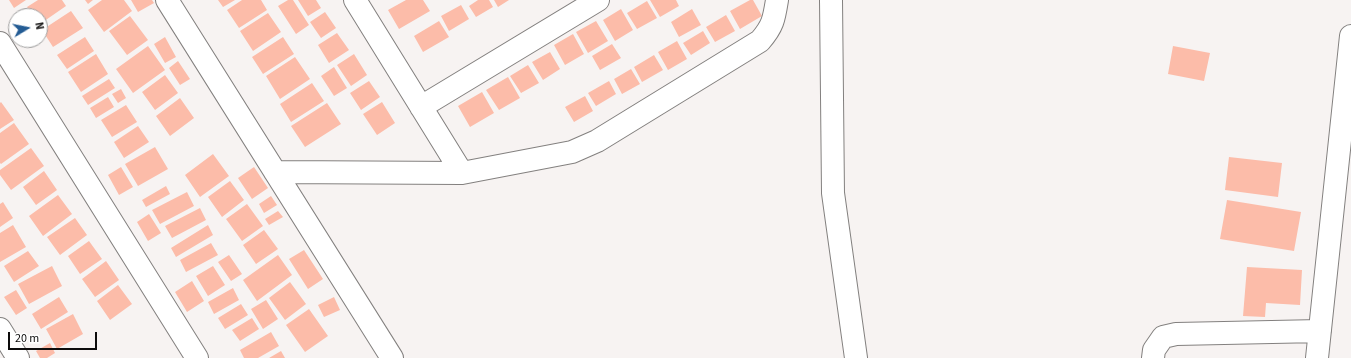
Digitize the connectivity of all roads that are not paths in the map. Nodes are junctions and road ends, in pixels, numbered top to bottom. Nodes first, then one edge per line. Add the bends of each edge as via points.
1 (167, 0) edge
2 (356, 0) edge
3 (598, 0) edge
4 (777, 0) edge
5 (831, 0) edge
6 (1351, 36) edge
7 (0, 43) edge
8 (421, 107) junction
9 (275, 172) junction
10 (462, 173) junction
11 (0, 329) edge
12 (1320, 331) junction
13 (18, 358) edge
14 (197, 358) edge
15 (392, 358) edge
16 (856, 358) edge
17 (1153, 358) edge
18 (1317, 358) edge

1 - 9 street
2 - 8 street
3 - 8 street
4 - 10 street via 770,30 760,41 597,141 572,152
5 - 16 street via 833,193
6 - 12 street
7 - 14 street
8 - 10 street
9 - 10 street
9 - 15 street
11 - 13 street
12 - 17 street via 1176,334 1163,337 1154,350
12 - 18 street

